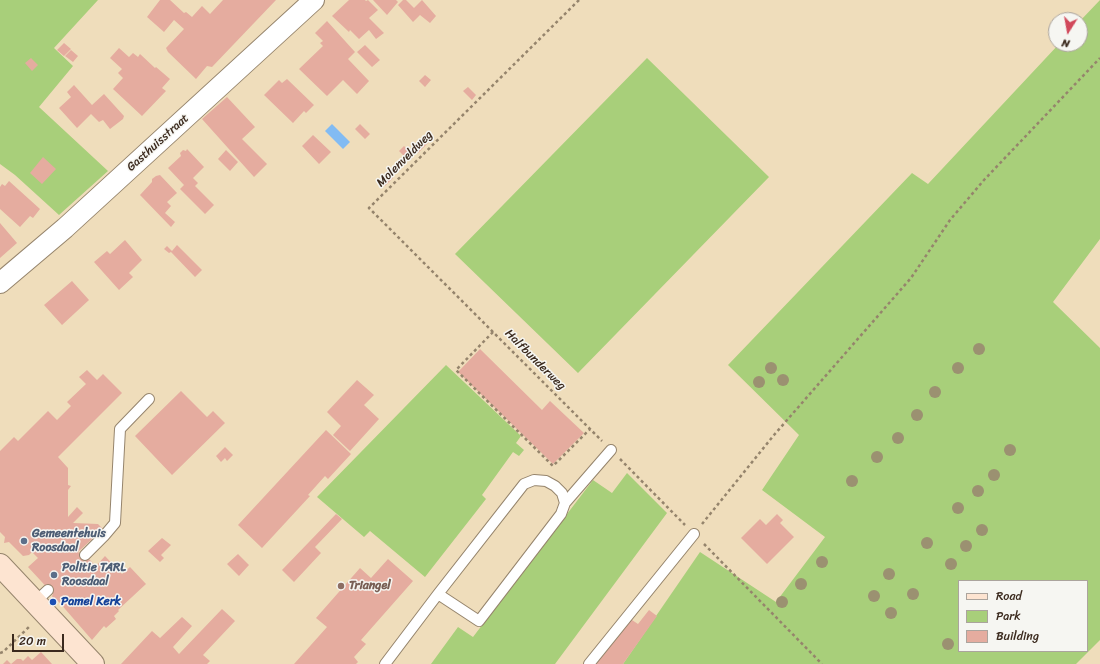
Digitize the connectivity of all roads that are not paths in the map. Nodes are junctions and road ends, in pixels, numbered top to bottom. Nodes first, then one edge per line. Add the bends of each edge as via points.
1 (314, 0) edge
2 (0, 283) edge
3 (149, 399) dead end
4 (611, 450) dead end
5 (565, 503) junction
6 (694, 534) road end
7 (85, 554) dead end
8 (0, 565) edge
9 (438, 594) junction
10 (93, 664) edge
11 (385, 664) edge
12 (589, 664) edge

1 - 2 street, Gasthuisstraat via 65,228
3 - 7 lane via 120,429 115,523
4 - 5 lane
5 - 9 lane via 562,493 546,481 534,480 524,484
5 - 9 lane via 561,514 479,621
6 - 12 lane
8 - 10 main road via 42,602
9 - 11 lane

